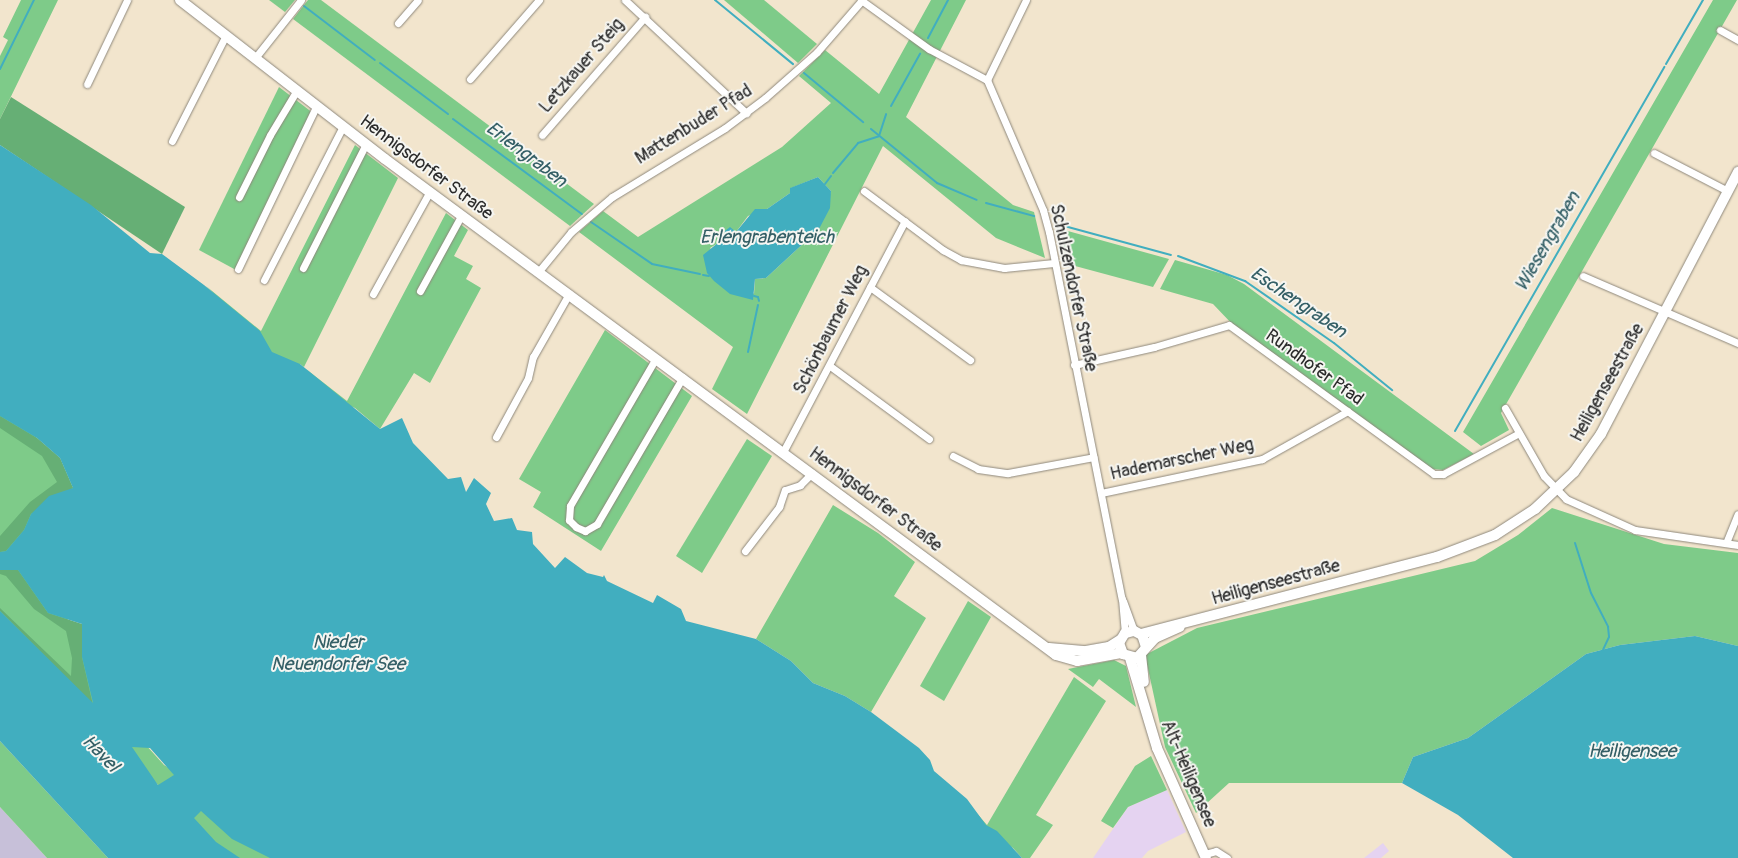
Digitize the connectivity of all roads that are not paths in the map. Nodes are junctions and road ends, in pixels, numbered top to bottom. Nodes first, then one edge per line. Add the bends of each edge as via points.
1 (127, 0) edge
2 (180, 0) edge
3 (301, 0) edge
4 (418, 0) edge
5 (539, 0) edge
6 (625, 0) edge
7 (861, 0) edge
8 (1026, 0) edge
9 (645, 17) junction
10 (398, 22) dead end
11 (1720, 30) dead end
12 (226, 35) junction
13 (1738, 40) edge
14 (255, 58) junction
15 (470, 79) dead end
16 (987, 80) junction
17 (87, 84) dead end
18 (297, 90) junction
19 (317, 105) junction
20 (746, 113) junction
21 (343, 126) junction
22 (542, 136) dead end
23 (172, 141) dead end
24 (366, 144) junction
25 (1654, 153) dead end
26 (1738, 172) edge
27 (430, 191) junction
28 (864, 191) dead end
29 (1728, 191) junction
30 (239, 197) dead end
31 (461, 216) junction
32 (904, 221) junction
33 (1054, 263) junction
34 (304, 268) dead end
35 (238, 270) dead end
36 (539, 271) junction
37 (1583, 276) dead end
38 (264, 280) dead end
39 (870, 287) junction
40 (420, 290) dead end
41 (373, 294) dead end
42 (569, 294) junction
43 (1664, 314) junction
44 (1738, 343) edge
45 (656, 358) junction
46 (970, 360) dead end
47 (1074, 365) junction
48 (830, 366) junction
49 (683, 377) junction
50 (1505, 408) dead end
51 (1348, 411) junction
52 (1519, 433) junction
53 (496, 437) dead end
54 (929, 439) dead end
55 (783, 452) junction
56 (953, 456) dead end
57 (1094, 457) junction
58 (812, 473) junction
59 (1556, 490) junction
60 (1101, 493) junction
61 (1738, 514) edge
62 (1726, 543) junction
63 (1738, 545) edge
64 (745, 551) dead end
65 (1186, 623) junction
66 (1130, 634) junction
67 (1049, 648) junction
68 (1144, 651) junction
69 (1126, 655) junction
70 (1142, 692) junction
71 (1205, 856) edge
72 (1227, 858) edge

1 - 17 street
2 - 12 main road, Hennigsdorfer Straße
3 - 14 street
4 - 10 street
5 - 15 street
6 - 9 street
7 - 16 street via 928,49
7 - 20 street, Mattenbuder Pfad via 816,52
8 - 16 street
9 - 20 street
9 - 22 street, Letzkauer Steig
11 - 13 street
12 - 14 main road, Hennigsdorfer Straße
12 - 23 street
14 - 18 main road, Hennigsdorfer Straße
16 - 33 street, Schulzendorfer Straße via 1043,210
18 - 19 main road, Hennigsdorfer Straße
18 - 30 street
19 - 21 main road, Hennigsdorfer Straße
19 - 35 street
20 - 36 street, Mattenbuder Pfad via 612,197 571,232
21 - 24 main road, Hennigsdorfer Straße
21 - 38 street
24 - 27 main road, Hennigsdorfer Straße
24 - 34 street
25 - 29 street
26 - 29 main road, Heiligenseestraße
27 - 31 main road, Hennigsdorfer Straße
27 - 41 street
28 - 32 street
29 - 43 main road, Heiligenseestraße
31 - 36 main road, Hennigsdorfer Straße
31 - 40 street
32 - 33 street via 943,250 967,262 1004,268
32 - 39 street, Schönbaumer Weg
33 - 47 street, Schulzendorfer Straße
36 - 42 main road, Hennigsdorfer Straße
37 - 43 street
39 - 46 street
39 - 48 street, Schönbaumer Weg
42 - 45 main road, Hennigsdorfer Straße
42 - 53 street via 533,357 528,378
43 - 44 street
43 - 59 main road, Heiligenseestraße via 1601,434
45 - 49 main road, Hennigsdorfer Straße
45 - 49 street via 570,506 570,520 576,527 585,531 597,524
47 - 51 street, Rundhofer Pfad via 1164,345 1229,325
47 - 57 street, Schulzendorfer Straße
48 - 54 street
48 - 55 street, Schönbaumer Weg
49 - 55 main road, Hennigsdorfer Straße
50 - 52 street
51 - 52 street, Rundhofer Pfad via 1434,474 1442,474
51 - 60 street, Hademarscher Weg via 1262,459
52 - 59 street
55 - 58 main road, Hennigsdorfer Straße
56 - 57 street via 978,469 1008,474
57 - 60 street, Schulzendorfer Straße
58 - 64 street via 800,486 785,490 780,506
58 - 67 main road, Hennigsdorfer Straße
59 - 62 street via 1566,499 1624,527
59 - 65 main road, Heiligenseestraße via 1513,524 1468,547
60 - 66 street, Schulzendorfer Straße
61 - 62 street
62 - 63 street
65 - 66 main road, Heiligenseestraße
65 - 68 main road, Heiligenseestraße via 1155,638
66 - 67 main road via 1109,646 1086,652
66 - 68 main road
66 - 69 main road
67 - 69 main road, Hennigsdorfer Straße via 1070,661
68 - 69 main road, Hennigsdorfer Straße
68 - 70 main road
69 - 70 main road
70 - 71 main road, Alt-Heiligensee via 1161,756
71 - 72 street, Alt-Heiligensee via 1216,851

